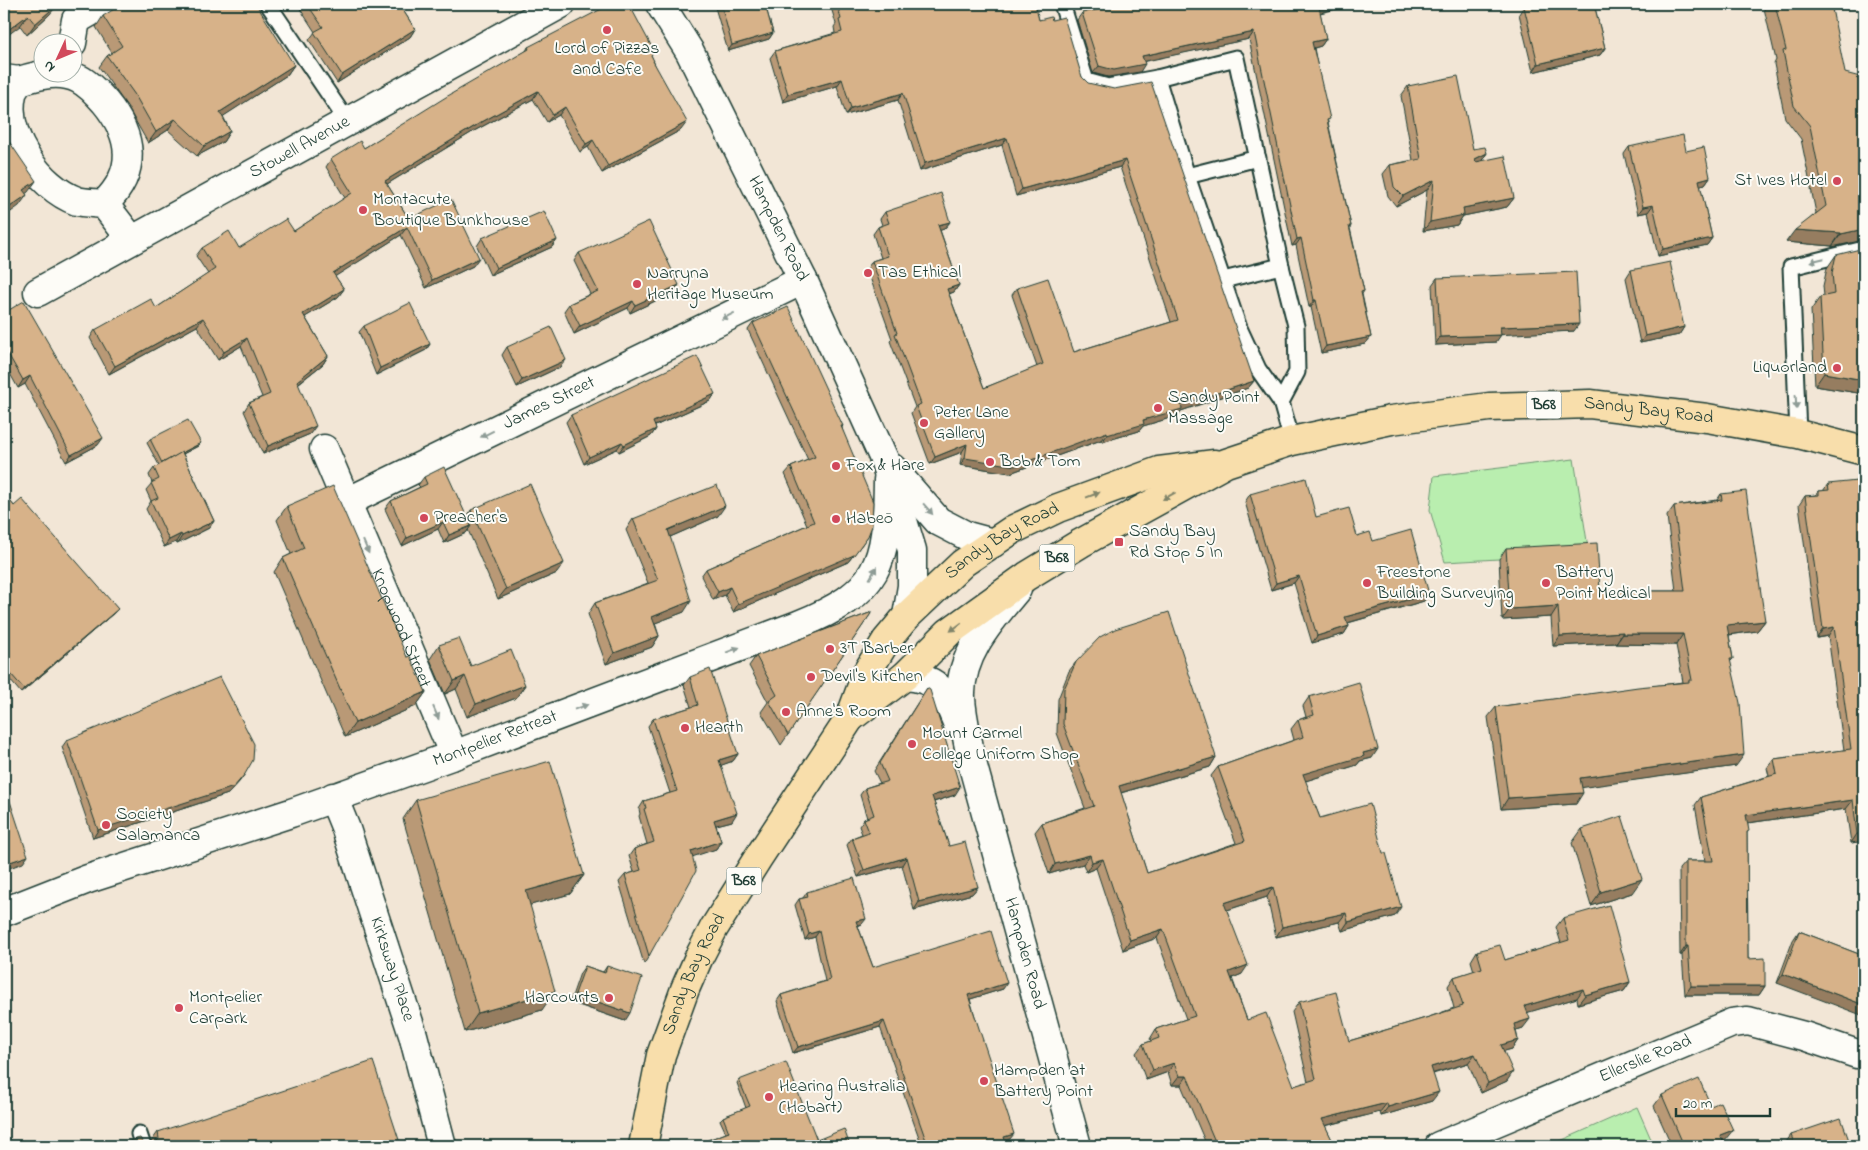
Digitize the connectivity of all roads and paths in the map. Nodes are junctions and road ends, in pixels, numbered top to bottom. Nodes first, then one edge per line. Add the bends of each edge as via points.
1 (104, 4) edge
2 (268, 4) edge
3 (561, 4) edge
4 (660, 4) edge
5 (1062, 4) edge
6 (74, 32) edge
7 (32, 77) edge
8 (1157, 78) junction
9 (11, 80) edge
10 (82, 80) edge
11 (347, 121) junction
12 (1258, 158) junction
13 (1187, 176) junction
14 (104, 204) junction
15 (131, 239) junction
16 (1864, 249) edge
17 (1281, 266) junction
18 (803, 280) junction
19 (1223, 280) junction
20 (38, 292) dead end
21 (1281, 402) junction
22 (1798, 434) junction
23 (1292, 441) junction
24 (324, 449) dead end
25 (1864, 451) edge
26 (1226, 463) junction
27 (886, 465) junction
28 (347, 502) junction
29 (1047, 513) junction
30 (1095, 536) junction
31 (993, 543) junction
32 (1027, 576) junction
33 (907, 616) junction
34 (905, 676) junction
35 (850, 718) junction
36 (454, 755) junction
37 (972, 759) junction
38 (333, 797) junction
39 (4, 912) edge
40 (1857, 1054) dead end
41 (442, 1146) edge
42 (643, 1146) edge
43 (1077, 1146) edge
44 (1439, 1146) edge

1 - 6 street via 76,20
2 - 11 lane
3 - 11 street, Stowell Avenue
4 - 18 street, Hampden Road via 690,52
5 - 8 lane via 1086,80 1108,87
7 - 9 street
8 - 12 lane via 1236,58
8 - 13 lane
9 - 14 street via 14,131 20,148 34,169 51,186 78,201
10 - 14 street via 96,91 114,113 126,137 129,154 124,177
11 - 15 street, Stowell Avenue
12 - 13 lane
12 - 17 lane
13 - 19 lane
14 - 15 street
15 - 20 street, Stowell Avenue
16 -> 22 lane via 1791,267
17 - 19 lane
17 - 21 lane via 1296,326 1297,372
18 - 27 street, Hampden Road
18 -> 28 street, James Street
19 - 21 lane via 1239,328 1258,369
21 - 23 lane
22 - 23 main road, Sandy Bay Road / B68 via 1706,418 1590,404 1480,408 1391,420
22 - 25 main road, Sandy Bay Road / B68
23 - 26 main road, Sandy Bay Road / B68
24 - 28 street
29 -> 26 main road, Sandy Bay Road / B68 via 1159,470
26 -> 30 main road, Sandy Bay Road / B68
27 -> 31 street, Hampden Road via 938,521 967,536
27 - 33 street, Hampden Road via 912,550 912,586
36 -> 27 street, Montpelier Retreat via 798,625 840,606 863,589 878,561 886,531
28 -> 36 street, Knopwood Street
29 - 30 main road
29 - 31 main road, Sandy Bay Road / B68
30 - 32 main road, Sandy Bay Road / B68
31 - 33 main road, Sandy Bay Road / B68 via 963,563
32 -> 34 main road, Sandy Bay Road / B68 via 949,632
32 - 37 street, Hampden Road via 987,625 965,669 961,699
33 - 35 main road, Sandy Bay Road / B68 via 877,655
34 - 35 main road, Sandy Bay Road / B68
34 - 37 street, Hampden Road via 927,679 941,691
35 - 42 main road, Sandy Bay Road / B68 via 714,928 699,957 661,1056
36 - 38 street, Montpelier Retreat
37 - 43 street, Hampden Road
38 - 39 street, Montpelier Retreat via 88,879
38 - 41 street, Kirksway Place via 413,1035
40 - 44 street, Ellerslie Road via 1748,1021 1732,1023

